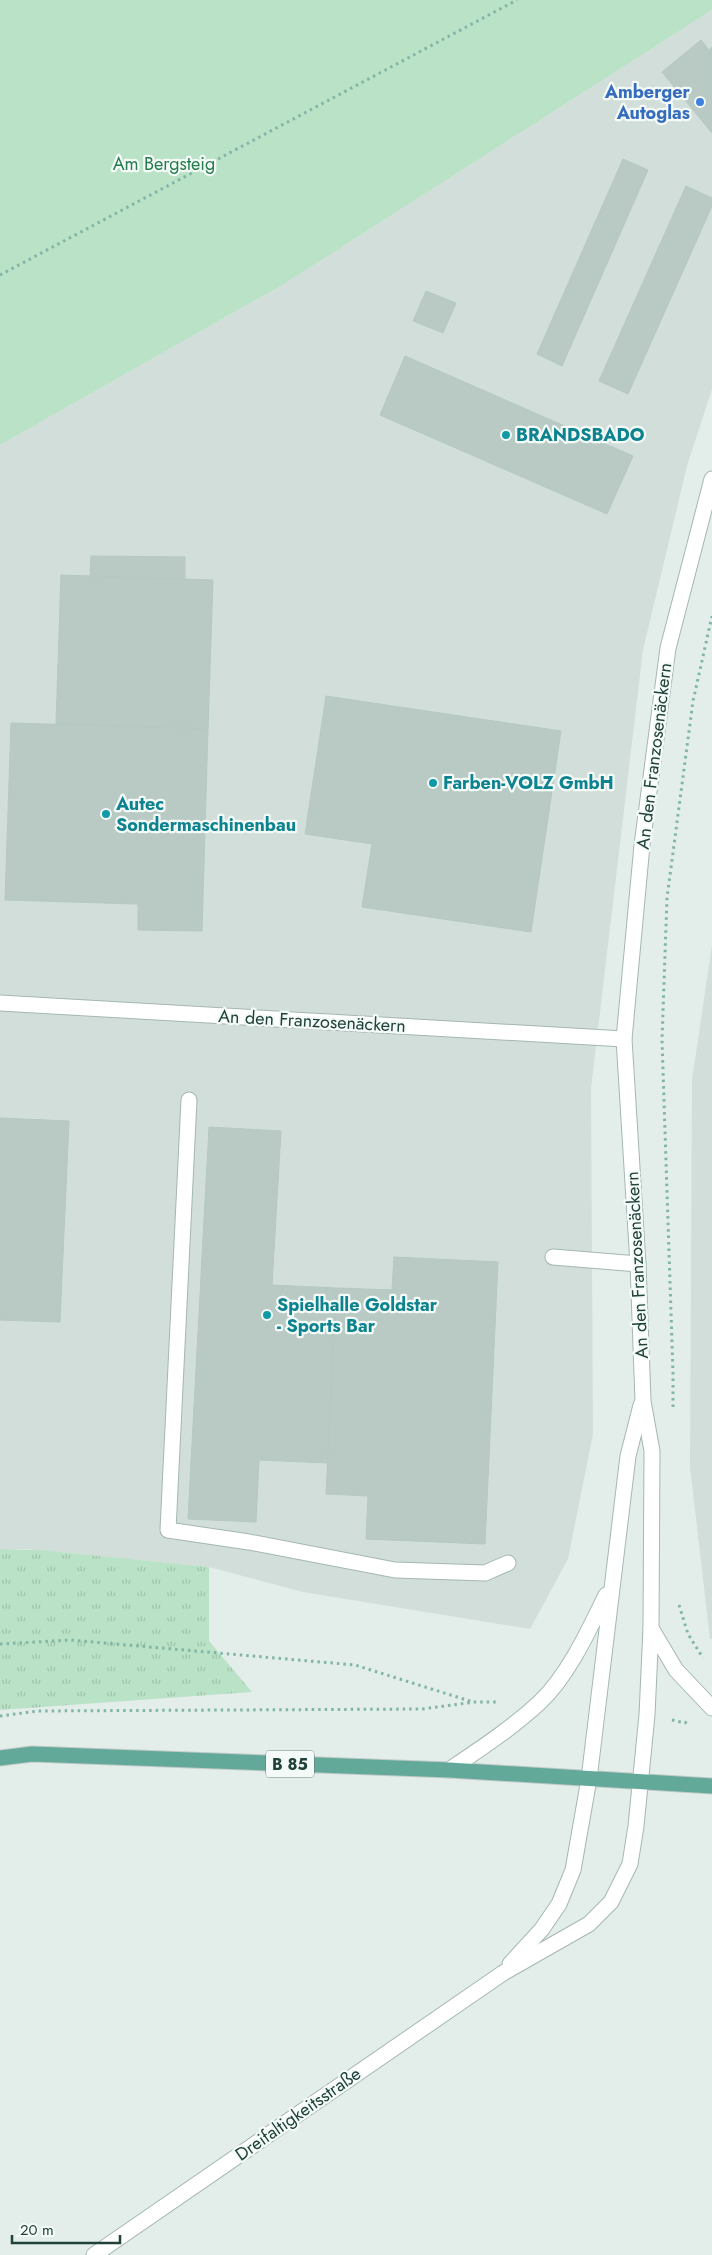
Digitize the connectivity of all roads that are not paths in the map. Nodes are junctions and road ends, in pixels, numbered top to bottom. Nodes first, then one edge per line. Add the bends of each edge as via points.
1 (712, 479) edge
2 (0, 1003) edge
3 (624, 1039) junction
4 (189, 1100) dead end
5 (553, 1257) dead end
6 (638, 1264) junction
7 (643, 1400) junction
8 (508, 1563) dead end
9 (612, 1585) junction
10 (651, 1628) junction
11 (710, 1706) edge
12 (0, 1758) edge
13 (449, 1770) junction
14 (589, 1779) junction
15 (640, 1782) junction
16 (712, 1786) edge
17 (503, 1973) junction
18 (94, 2255) edge

1 - 3 street, An den Franzosenäckern via 668,648 642,845
2 - 3 street, An den Franzosenäckern
3 - 6 street, An den Franzosenäckern
4 - 8 street via 168,1530 395,1570 485,1573
5 - 6 street
6 - 7 street, An den Franzosenäckern
7 - 9 street, Dreifaltigkeitsstraße via 628,1456
7 - 10 street, Dreifaltigkeitsstraße via 652,1452
9 - 13 street via 574,1656 540,1702
9 - 14 street, Dreifaltigkeitsstraße
10 - 11 street via 676,1670
10 - 15 street, Dreifaltigkeitsstraße
12 - 13 main road, B 85 via 42,1755
13 - 14 main road, B 85
14 - 15 main road, B 85
14 - 17 street, Dreifaltigkeitsstraße via 572,1870 559,1904 542,1929
15 - 16 main road, B 85
15 - 17 street, Dreifaltigkeitsstraße via 630,1864 611,1902 589,1924
17 - 18 street, Dreifaltigkeitsstraße

